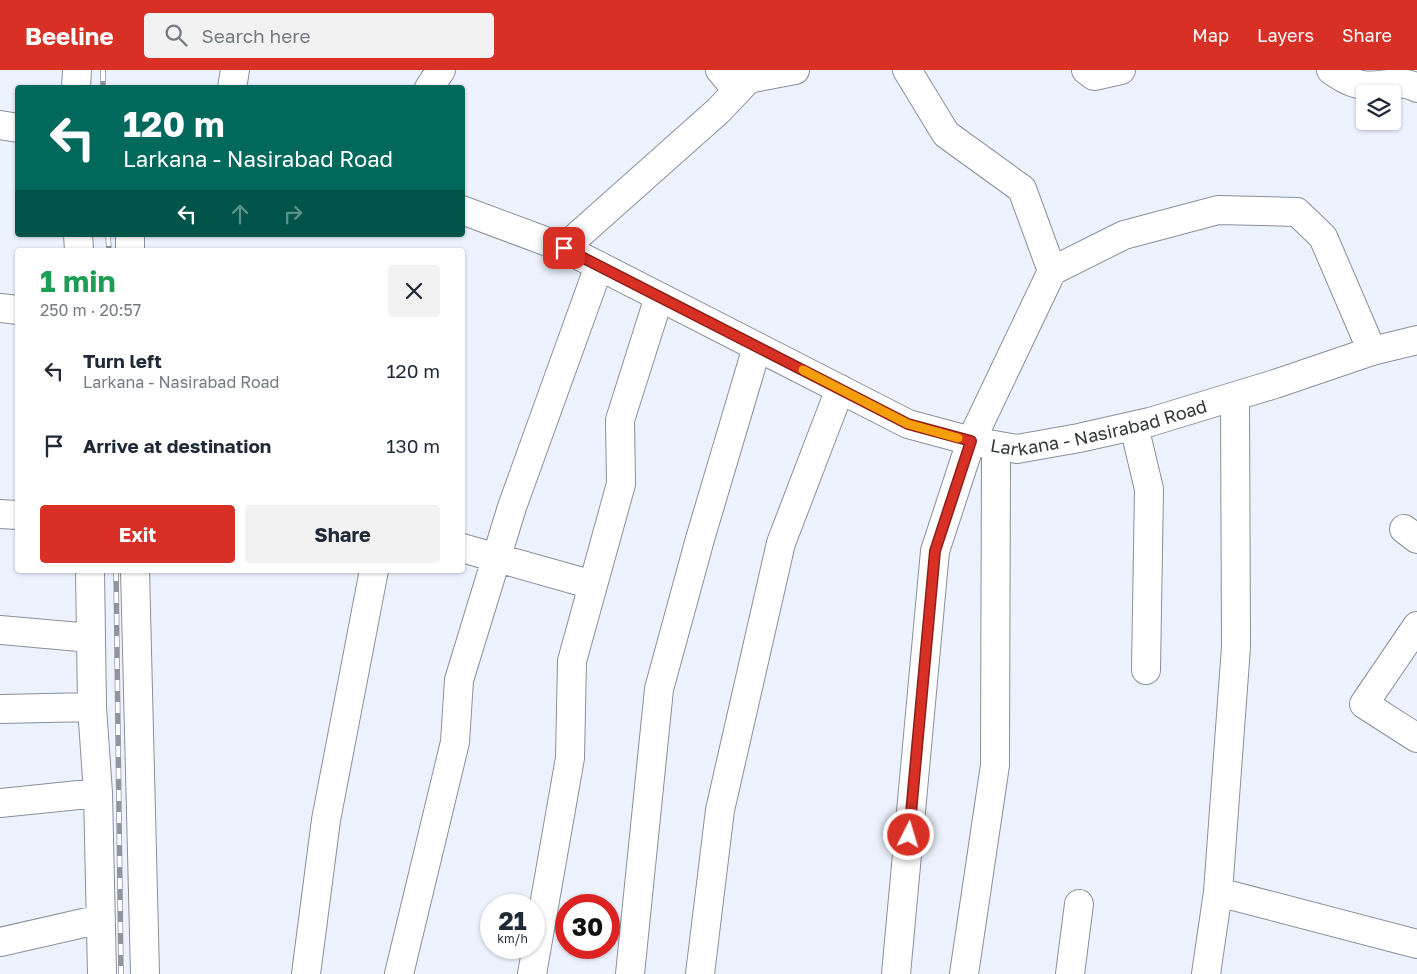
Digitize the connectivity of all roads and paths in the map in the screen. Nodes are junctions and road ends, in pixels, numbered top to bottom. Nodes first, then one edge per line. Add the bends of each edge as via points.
1 (77, 70) edge
2 (235, 70) edge
3 (441, 70) edge
4 (795, 70) edge
5 (907, 70) edge
6 (1086, 70) edge
7 (1121, 70) edge
8 (1331, 70) edge
9 (741, 77) edge
10 (76, 85) edge
11 (232, 85) edge
12 (431, 85) edge
13 (1417, 88) edge
14 (0, 125) edge
15 (15, 128) edge
16 (465, 211) edge
17 (564, 248) junction
18 (599, 266) junction
19 (1052, 271) junction
20 (659, 297) junction
21 (0, 308) edge
22 (15, 310) edge
23 (1417, 340) edge
24 (757, 347) junction
25 (1372, 351) junction
26 (840, 389) junction
27 (1235, 397) junction
28 (1134, 426) junction
29 (984, 443) junction
30 (0, 514) edge
31 (15, 515) edge
32 (465, 549) edge
33 (497, 557) junction
34 (90, 573) edge
35 (135, 573) edge
36 (373, 573) edge
37 (593, 585) junction
38 (1417, 626) edge
39 (0, 630) edge
40 (91, 638) junction
41 (1146, 670) dead end
42 (92, 706) junction
43 (0, 709) edge
44 (1417, 738) edge
45 (98, 793) junction
46 (0, 803) edge
47 (1218, 892) junction
48 (1079, 904) dead end
49 (101, 918) junction
50 (0, 942) edge
51 (1417, 944) edge
52 (102, 974) edge
53 (145, 974) edge
54 (306, 974) edge
55 (399, 974) edge
56 (532, 974) edge
57 (630, 974) edge
58 (700, 974) edge
59 (896, 974) edge
60 (964, 974) edge
61 (1070, 974) edge
62 (1206, 974) edge

1 - 10 street
2 - 11 street
3 - 12 street
4 - 9 street
5 - 19 street via 946,134 1022,189
6 - 7 street via 1094,76
8 - 13 street via 1346,81 1364,85 1409,83
9 - 17 street via 718,111
14 - 15 street
16 - 17 street, Larkana - Nasirabad Road
17 - 18 street, Larkana - Nasirabad Road
18 - 20 street, Larkana - Nasirabad Road
18 - 33 street
19 - 25 street via 1124,235 1218,210 1297,212 1322,237
19 - 29 street
20 - 24 street, Larkana - Nasirabad Road
20 - 37 street via 620,420 621,484
21 - 22 street
23 - 25 street, Larkana - Nasirabad Road
24 - 26 street, Larkana - Nasirabad Road
24 - 57 street via 659,689
25 - 27 street, Larkana - Nasirabad Road
26 - 29 street, Larkana - Nasirabad Road via 908,424
26 - 58 street via 780,543 720,810
27 - 28 street, Larkana - Nasirabad Road
27 - 47 street via 1236,647
28 - 29 street, Larkana - Nasirabad Road via 1017,449
28 - 41 street via 1149,489
29 - 59 street via 935,551
29 - 60 street via 996,765
30 - 31 street
32 - 33 street
33 - 37 street
33 - 55 street via 459,680 455,742
34 - 40 street
35 - 53 street
36 - 54 street via 326,820
37 - 56 street via 572,661 570,758
38 - 44 street via 1364,704
39 - 40 street
40 - 42 street
42 - 43 street
42 - 45 street
45 - 46 street
45 - 49 street
47 - 51 street
47 - 62 street
48 - 61 street
49 - 50 street
49 - 52 street

